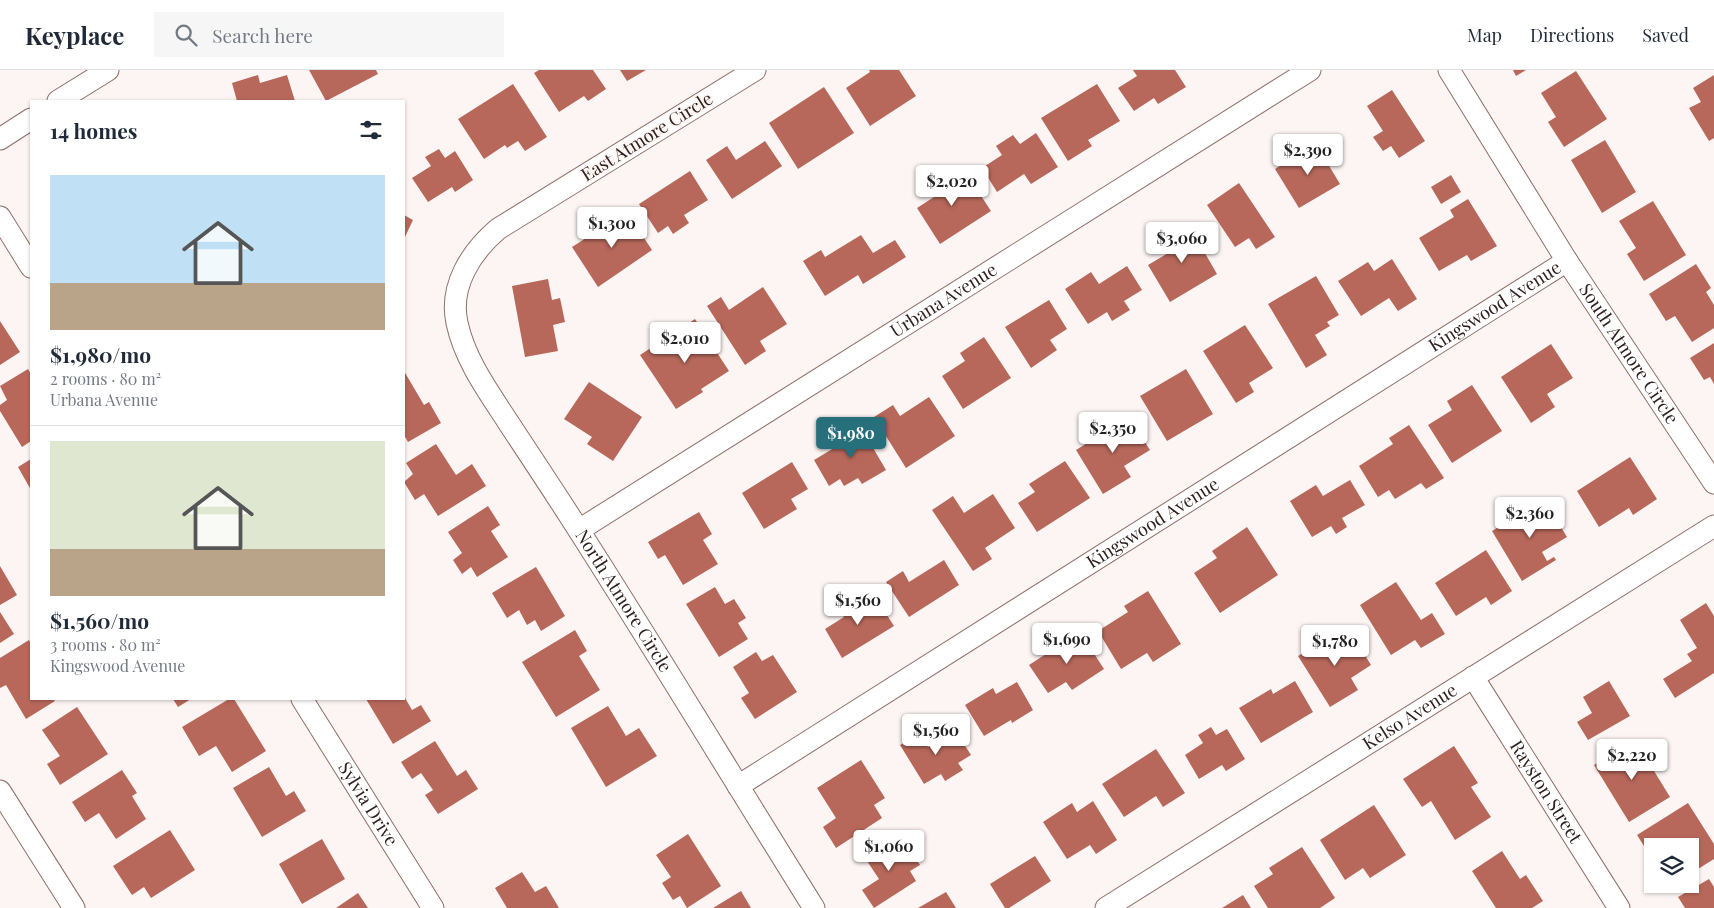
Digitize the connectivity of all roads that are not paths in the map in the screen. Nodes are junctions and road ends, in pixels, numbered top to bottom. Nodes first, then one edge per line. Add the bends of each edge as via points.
1 (108, 70) edge
2 (755, 70) edge
3 (1310, 70) edge
4 (1449, 70) edge
5 (60, 100) edge
6 (30, 120) edge
7 (0, 139) edge
8 (0, 217) edge
9 (1567, 261) junction
10 (30, 264) edge
11 (459, 287) joint
12 (1714, 484) edge
13 (1714, 526) edge
14 (579, 530) junction
15 (1473, 676) junction
16 (303, 700) edge
17 (738, 786) junction
18 (0, 791) edge
19 (74, 908) edge
20 (433, 908) edge
21 (814, 908) edge
22 (1106, 908) edge
23 (1619, 908) edge

1 - 5 street
2 - 11 street, East Atmore Circle via 498,229 473,254
3 - 14 street, Urbana Avenue
4 - 9 street, South Atmore Circle
6 - 7 street
8 - 10 street
9 - 12 street, South Atmore Circle
9 - 17 street, Kingswood Avenue
11 - 14 street, North Atmore Circle via 456,320 467,354
13 - 15 street, Kelso Avenue
14 - 17 street, North Atmore Circle
15 - 22 street, Kelso Avenue
15 - 23 street, Rayston Street
16 - 20 street, Sylvia Drive
17 - 21 street, North Atmore Circle
18 - 19 street

